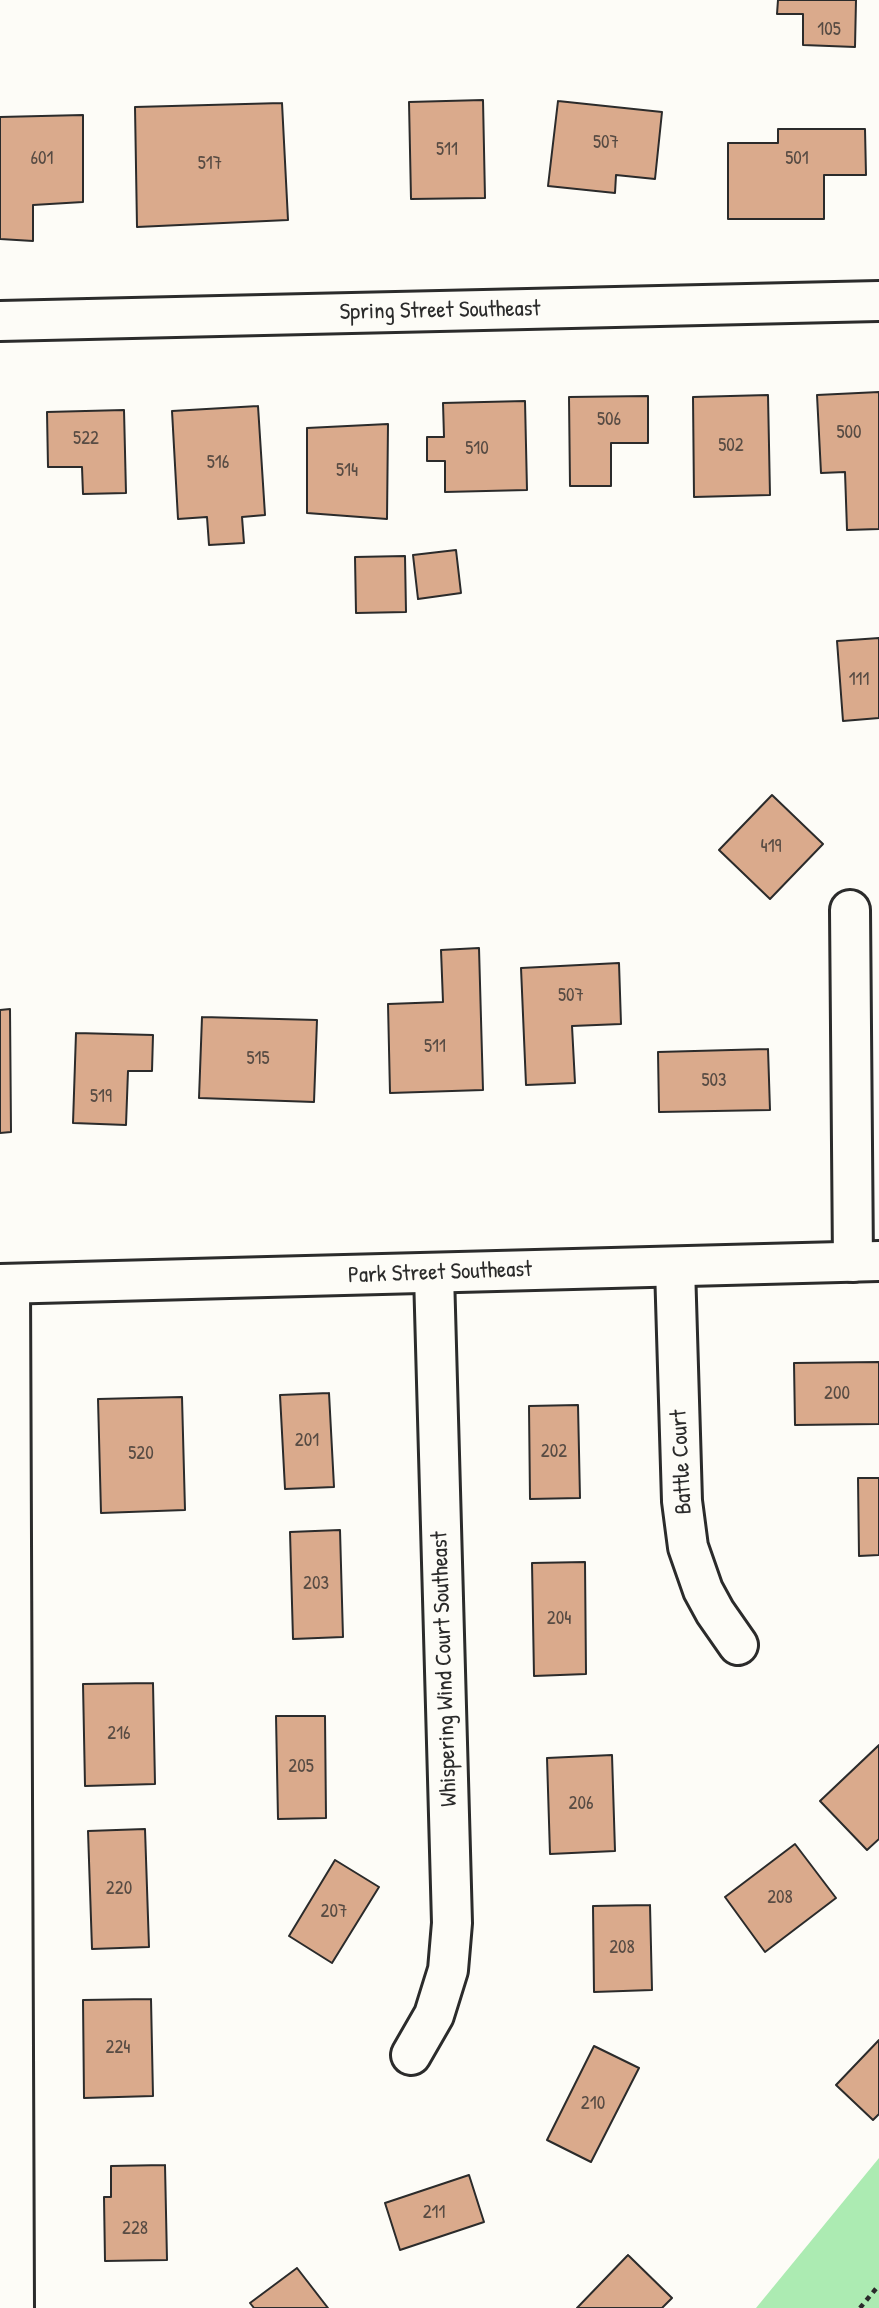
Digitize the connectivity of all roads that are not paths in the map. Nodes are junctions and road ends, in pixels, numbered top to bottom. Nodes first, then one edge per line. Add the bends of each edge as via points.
1 (879, 301) edge
2 (0, 321) edge
3 (850, 910) dead end
4 (866, 1261) edge
5 (675, 1267) junction
6 (434, 1273) junction
7 (5, 1284) edge
8 (738, 1644) dead end
9 (411, 2055) dead end
10 (14, 2308) edge

1 - 2 street, Spring Street Southeast
3 - 4 street
4 - 5 street, Park Street Southeast
5 - 6 street, Park Street Southeast
5 - 8 street, Battle Court via 682,1501 688,1547 703,1590
6 - 7 street, Park Street Southeast
6 - 9 street, Whispering Wind Court Southeast via 452,1923 448,1970 434,2015
7 - 10 street

